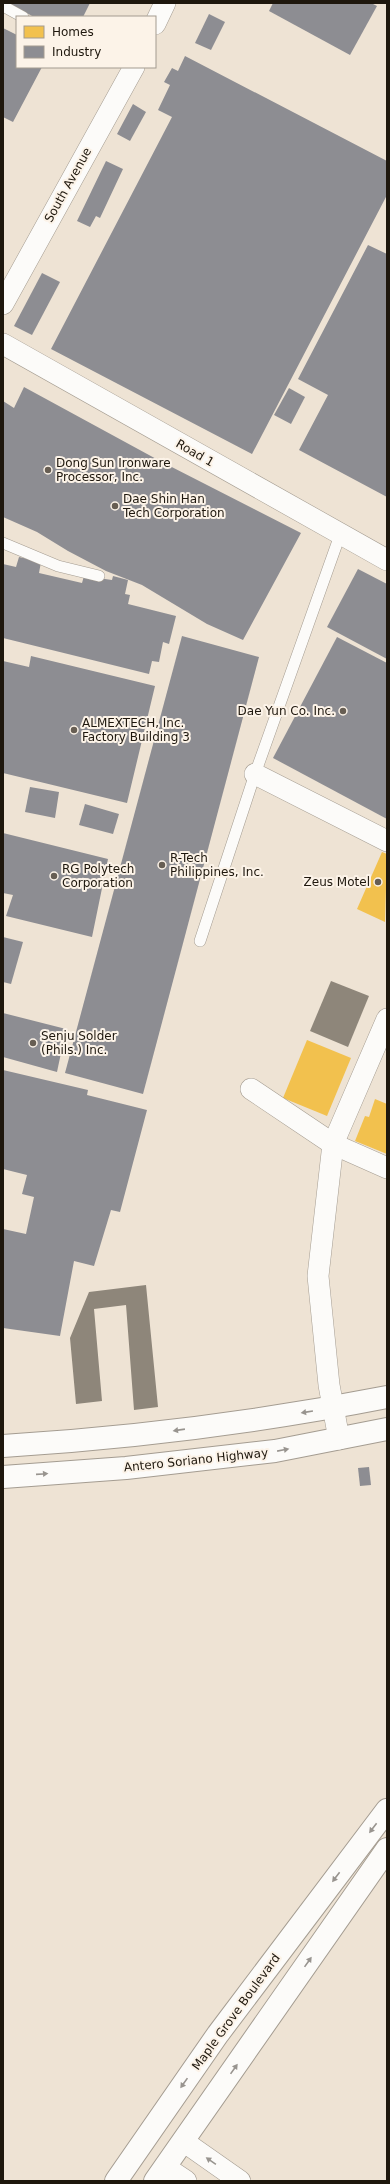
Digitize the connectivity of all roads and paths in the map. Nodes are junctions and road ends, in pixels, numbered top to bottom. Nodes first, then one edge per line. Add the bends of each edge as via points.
1 (166, 3) edge
2 (3, 6) edge
3 (21, 16) edge
4 (156, 22) edge
5 (128, 69) edge
6 (3, 304) edge
7 (3, 344) edge
8 (340, 535) junction
9 (3, 543) edge
10 (387, 560) edge
11 (99, 576) dead end
12 (255, 774) junction
13 (387, 841) edge
14 (200, 941) dead end
15 (387, 1019) edge
16 (251, 1089) dead end
17 (333, 1144) junction
18 (387, 1168) edge
19 (387, 1397) edge
20 (332, 1408) junction
21 (387, 1429) edge
22 (339, 1439) junction
23 (3, 1446) edge
24 (3, 1477) edge
25 (387, 1810) edge
26 (382, 1856) edge
27 (182, 2142) junction
28 (160, 2174) edge
29 (116, 2181) edge
30 (186, 2181) edge
31 (240, 2181) edge

1 - 4 street
2 - 3 lane
5 - 6 street, South Avenue
7 - 8 street, Road 1
8 - 10 street, Road 1
8 - 12 lane
9 - 11 lane via 58,566
12 - 13 street
12 - 14 lane
15 - 17 street
16 - 17 street
17 - 18 street
17 - 20 street via 318,1276
19 - 20 main road
20 - 22 street
20 -> 23 main road via 174,1431
21 - 22 main road, Antero Soriano Highway
24 -> 22 main road, Antero Soriano Highway via 165,1464 275,1451
25 -> 29 main road, Maple Grove Boulevard via 218,2034
27 -> 26 main road
27 - 28 main road
31 -> 27 street
28 - 30 street

